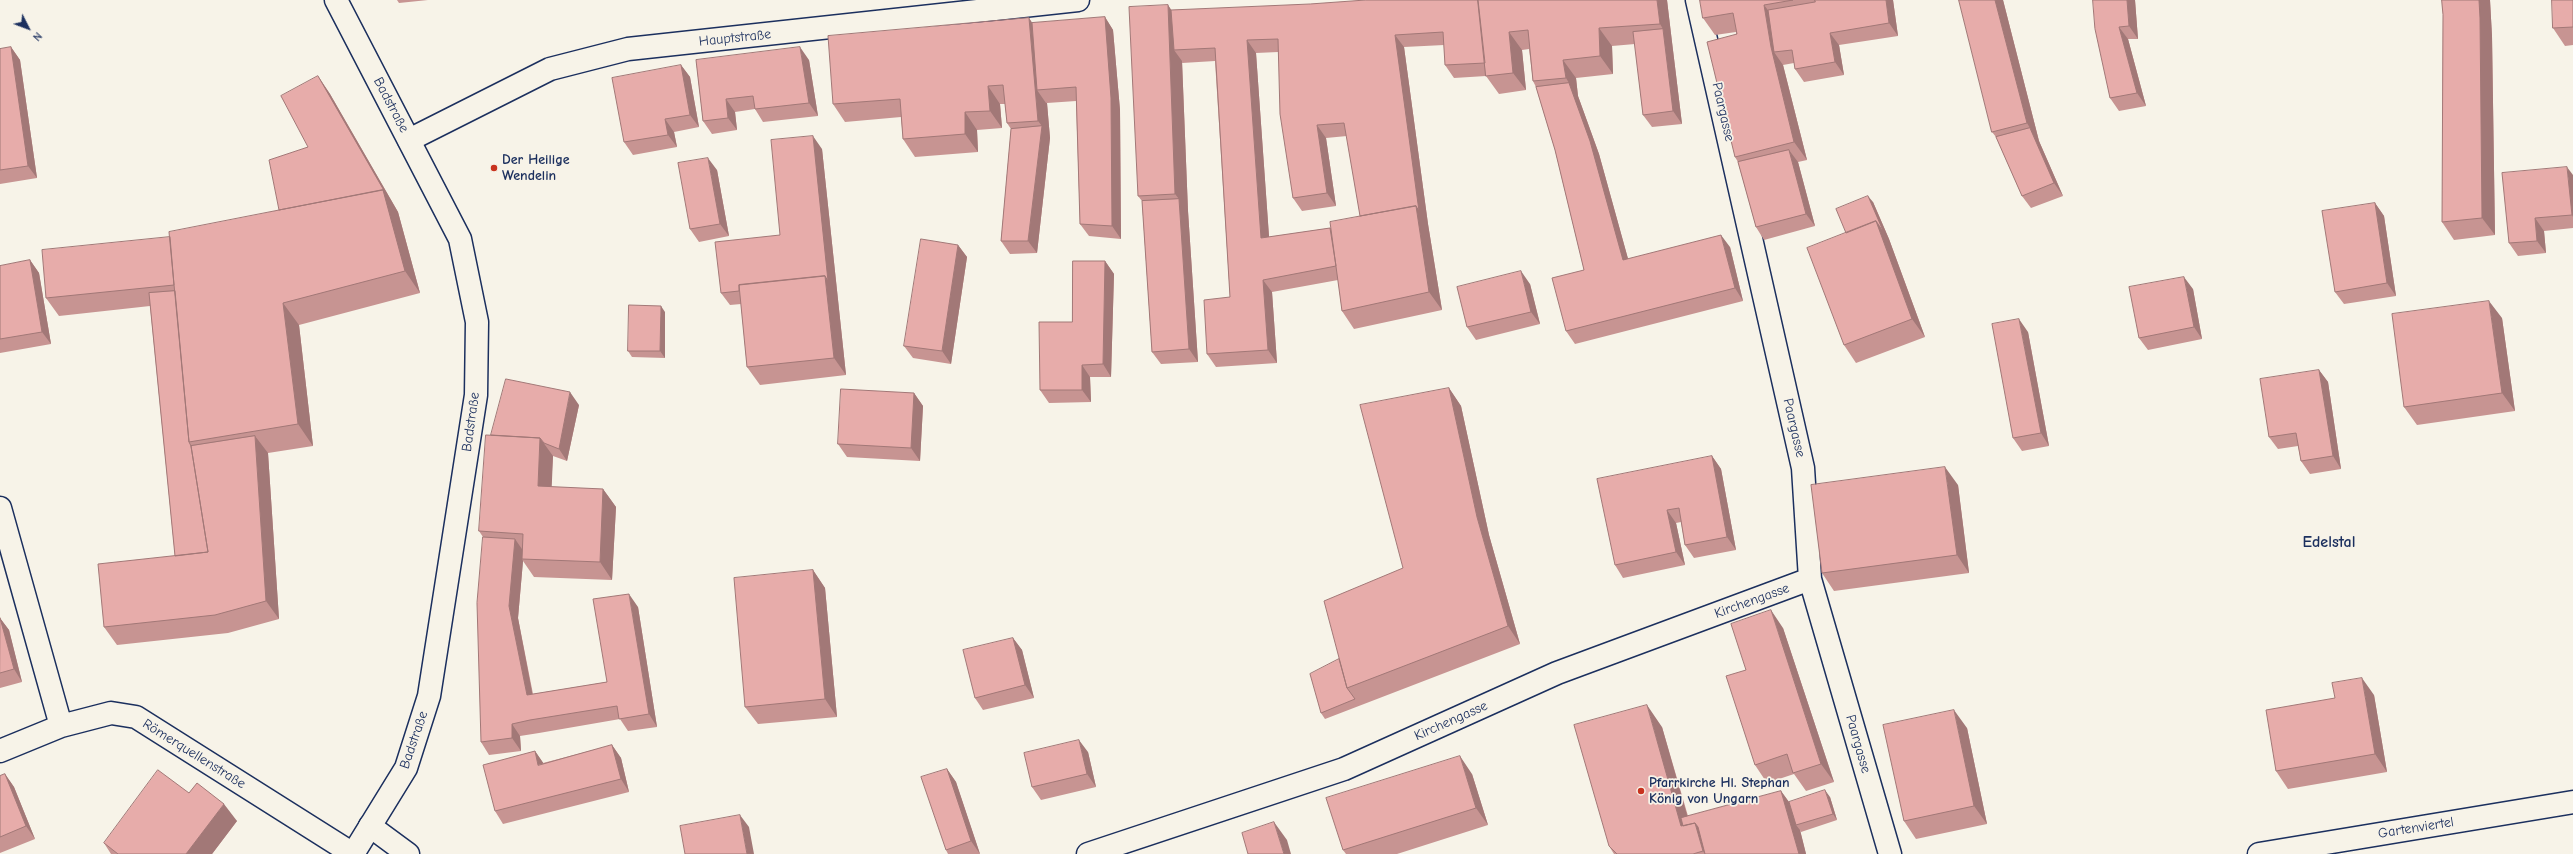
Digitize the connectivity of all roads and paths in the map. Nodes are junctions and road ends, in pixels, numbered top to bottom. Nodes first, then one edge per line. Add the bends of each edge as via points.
1 (336, 0) edge
2 (1078, 0) edge
3 (1697, 0) edge
4 (410, 140) junction
5 (0, 508) edge
6 (1810, 579) junction
7 (61, 726) junction
8 (0, 751) edge
9 (2573, 802) edge
10 (370, 826) junction
11 (353, 854) edge
12 (408, 854) edge
13 (1088, 854) edge
14 (1890, 854) edge
15 (2259, 854) edge

1 - 4 street, Badstraße
2 - 4 street, Hauptstraße via 628,49 550,68
3 - 6 street, Paargasse via 1803,468
4 - 10 street, Badstraße via 460,239 477,322 476,395 429,696 406,768
5 - 7 street
6 - 13 street, Kirchengasse via 1557,673 1344,769
6 - 14 street, Paargasse
7 - 8 street, Römerquellenstraße
7 - 11 street, Römerquellenstraße via 111,713 136,717
9 - 15 street, Gartenviertel
10 - 11 street, Badstraße
10 - 12 street

